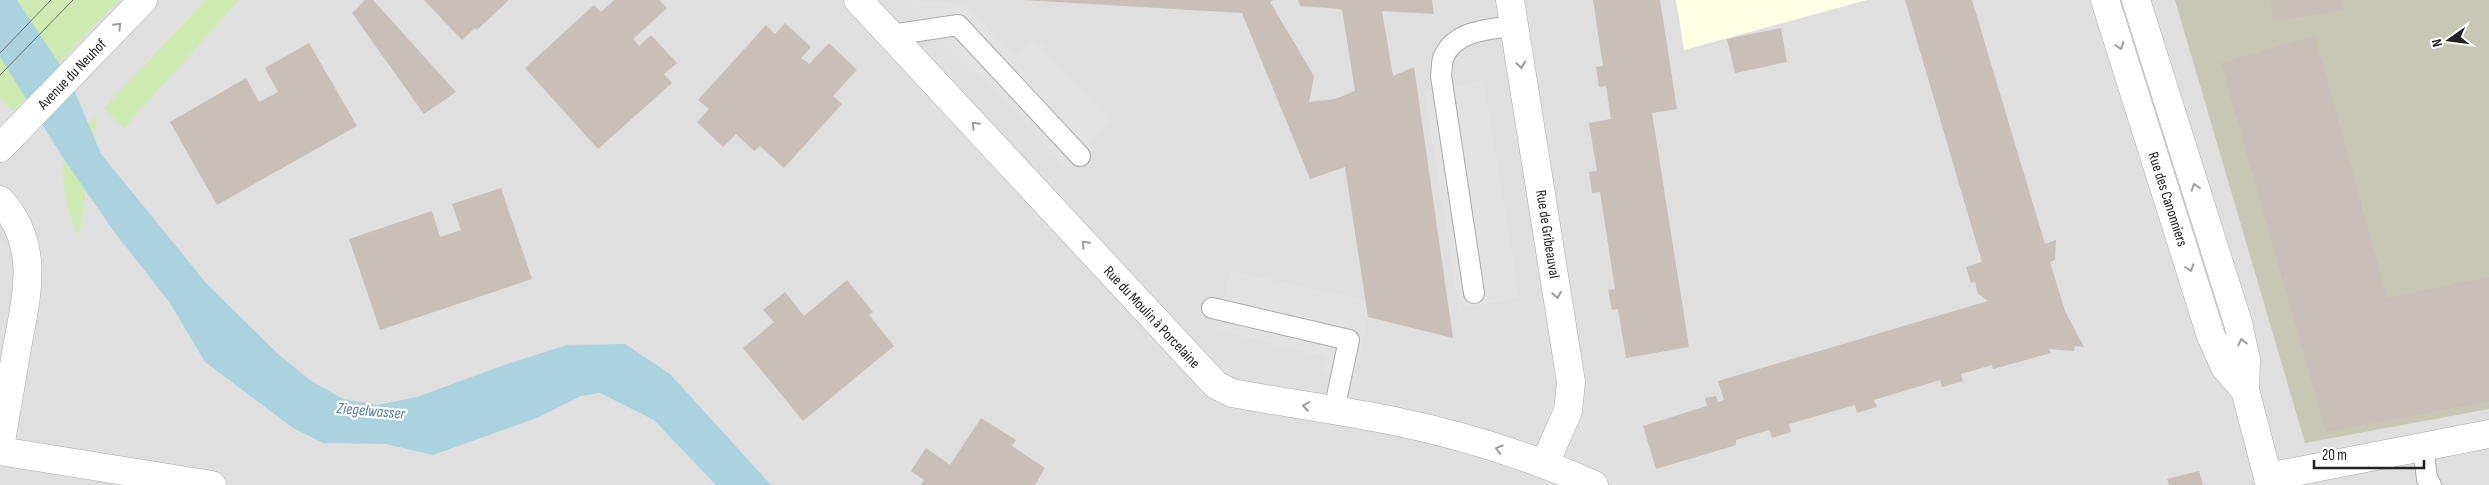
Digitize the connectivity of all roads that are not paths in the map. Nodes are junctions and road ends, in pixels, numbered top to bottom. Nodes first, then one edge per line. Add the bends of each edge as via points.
1 (143, 0) edge
2 (858, 0) edge
3 (2105, 0) edge
4 (2136, 0) edge
5 (1512, 13) edge
6 (891, 35) junction
7 (0, 148) edge
8 (1080, 156) dead end
9 (0, 200) edge
10 (1474, 292) dead end
11 (1212, 308) dead end
12 (2245, 390) junction
13 (1334, 410) junction
14 (2489, 434) edge
15 (2423, 446) junction
16 (0, 450) edge
17 (1545, 463) junction
18 (2269, 481) edge
19 (212, 485) edge
20 (1594, 485) edge
21 (2431, 485) edge

7 -> 1 street, Avenue du Neuhof
2 - 6 street, Rue du Moulin à Porcelaine
3 -> 12 street, Rue des Canonniers via 2211,336 2225,367
12 -> 4 street, Rue des Canonniers via 2246,360 2238,323
5 - 10 lane via 1457,40 1444,56 1442,70 1442,88
5 -> 17 street, Rue de Gribeauval via 1571,382 1568,411
6 - 8 lane via 958,25
13 -> 6 street, Rue du Moulin à Porcelaine via 1232,393 1216,385
9 - 16 street via 16,218 24,241 28,282
11 - 13 lane via 1350,340
12 - 18 street, Rue des Canonniers
17 -> 13 street, Rue du Moulin à Porcelaine via 1435,430
14 - 15 street
15 - 18 street
15 - 21 lane via 2427,479
16 - 19 street
17 - 20 street, Rue du Moulin à Porcelaine

